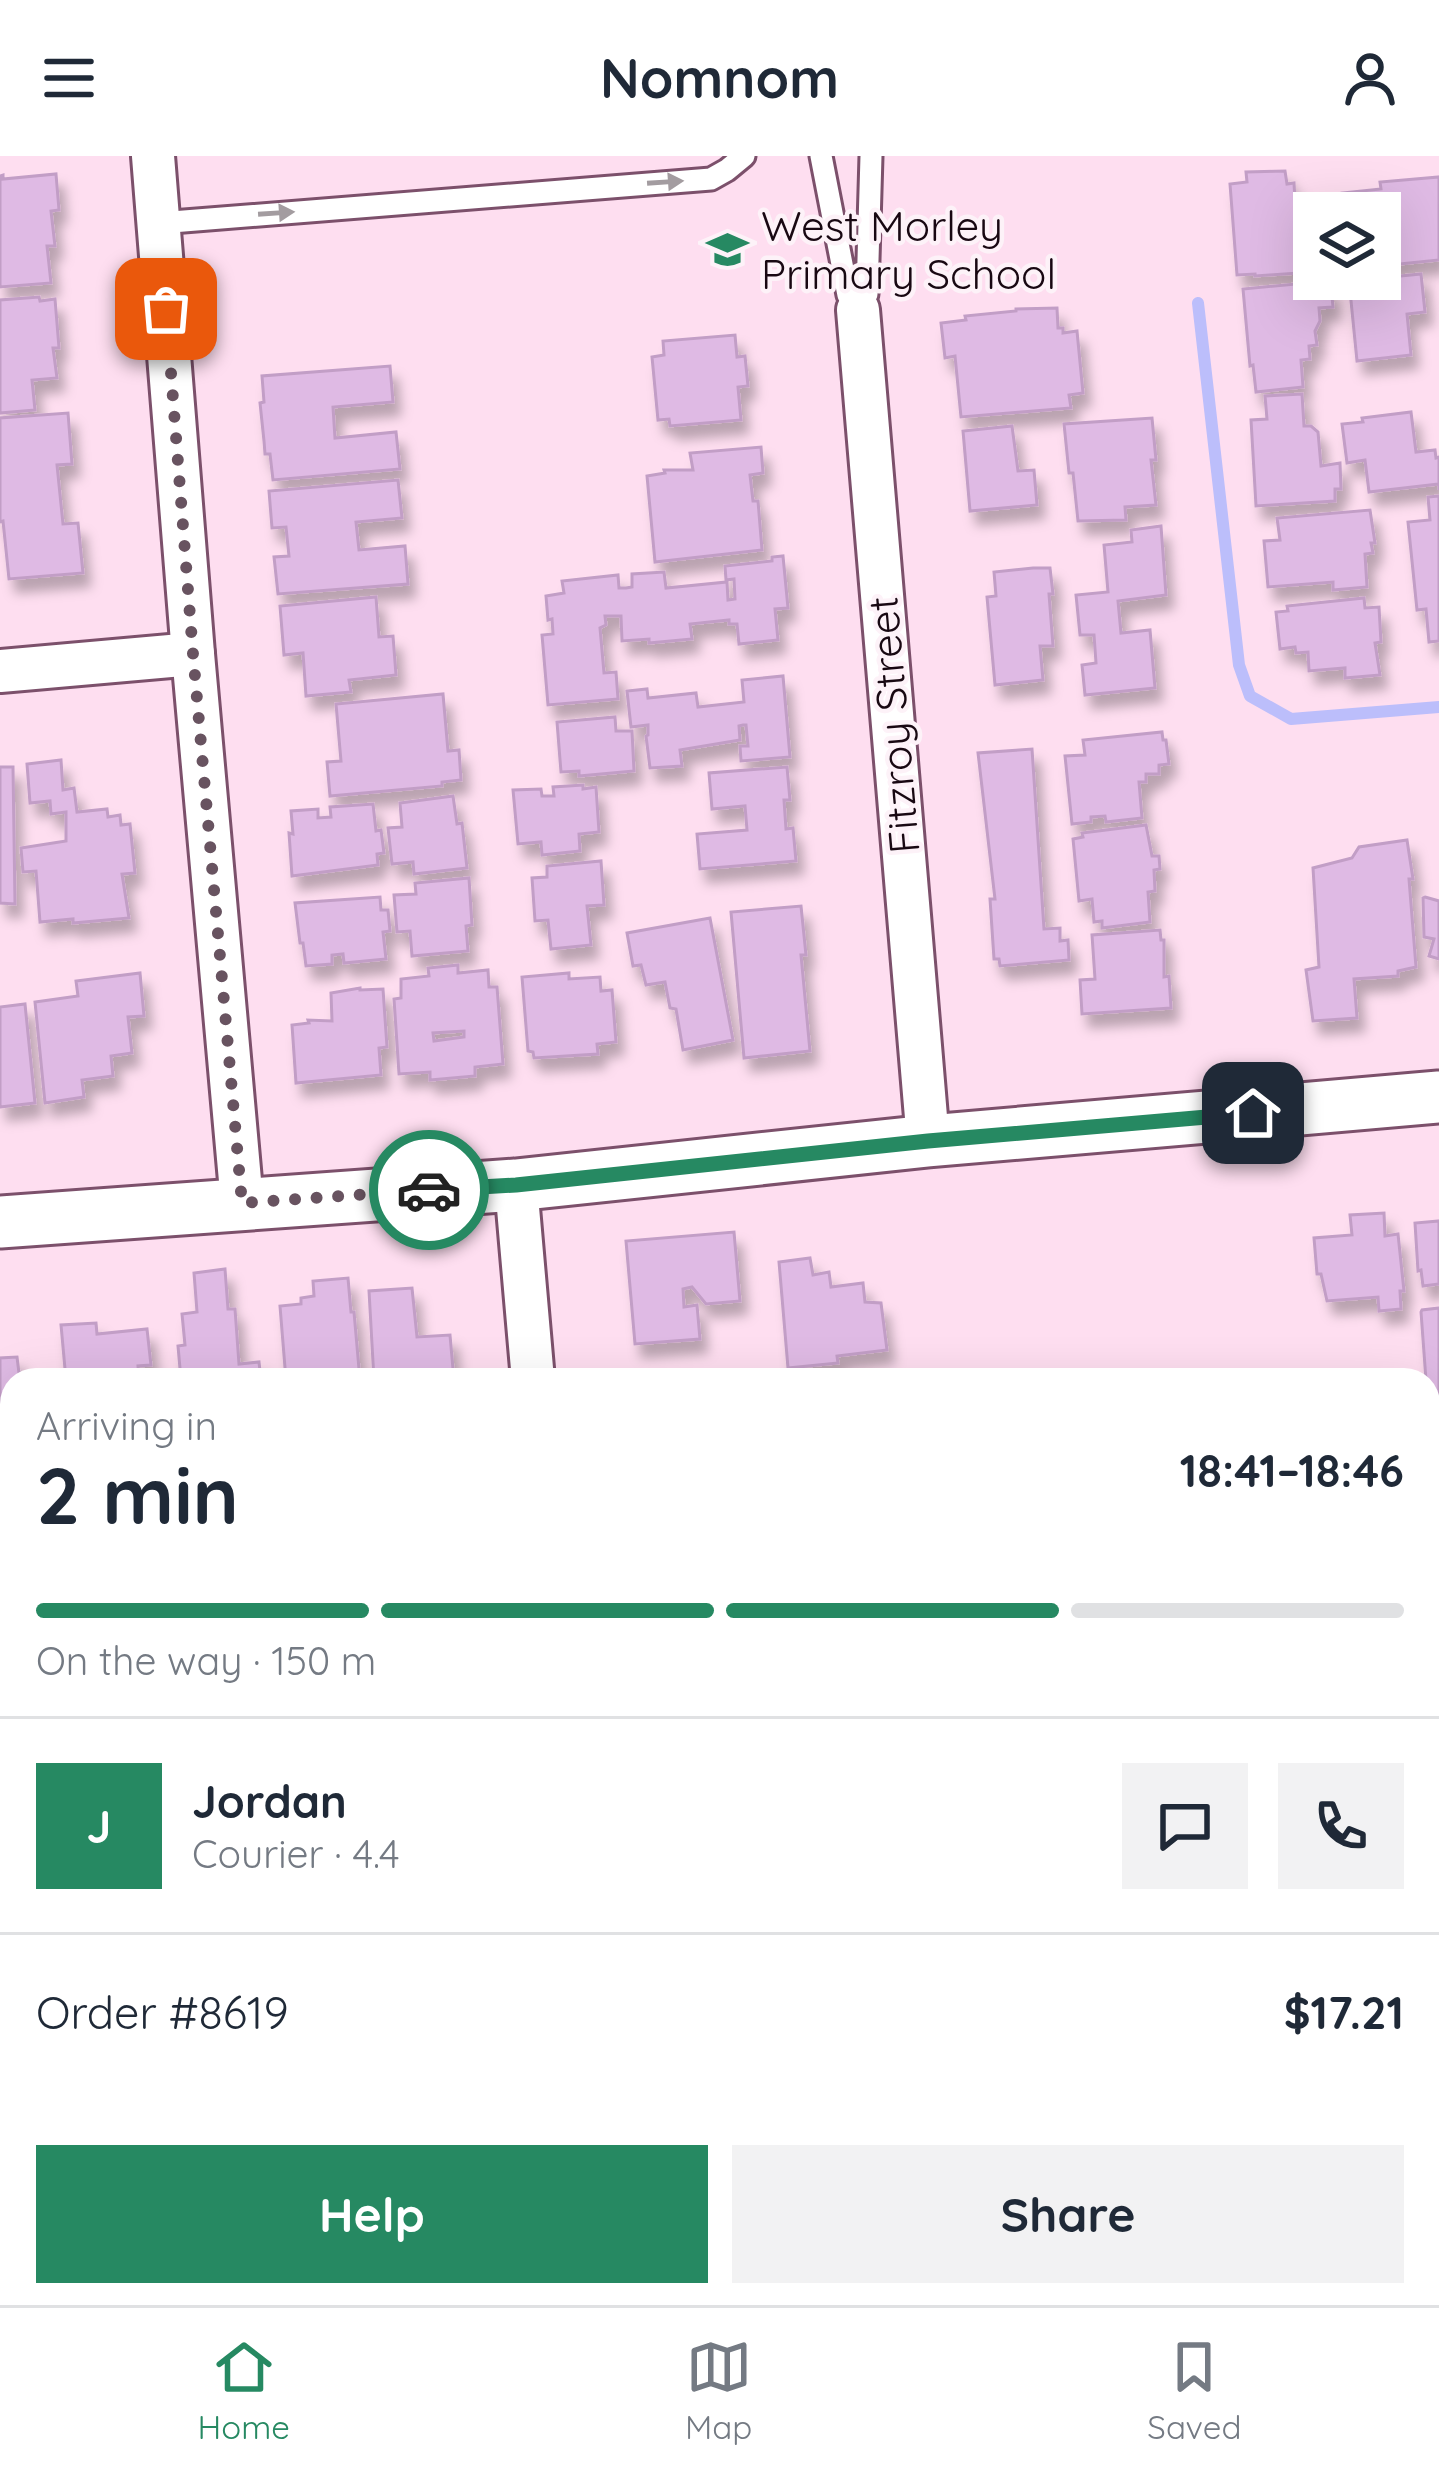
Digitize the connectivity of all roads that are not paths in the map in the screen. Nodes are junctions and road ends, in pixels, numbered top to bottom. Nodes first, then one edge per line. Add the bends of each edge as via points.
1 (153, 156) edge
2 (744, 156) edge
3 (821, 156) edge
4 (871, 156) edge
5 (159, 223) junction
6 (858, 310) junction
7 (193, 654) junction
8 (0, 671) edge
9 (1439, 1096) edge
10 (928, 1141) junction
11 (516, 1185) junction
12 (242, 1203) junction
13 (0, 1222) edge
14 (532, 1368) edge

1 - 5 street
5 -> 2 lane via 711,178
3 - 6 lane, Fitzroy Street via 848,296
4 - 6 lane, Fitzroy Street via 866,294
5 - 7 street
6 - 10 street, Fitzroy Street
7 - 8 street
7 - 12 street
9 - 10 street
10 - 11 street
11 - 12 street
11 - 14 street
12 - 13 street

